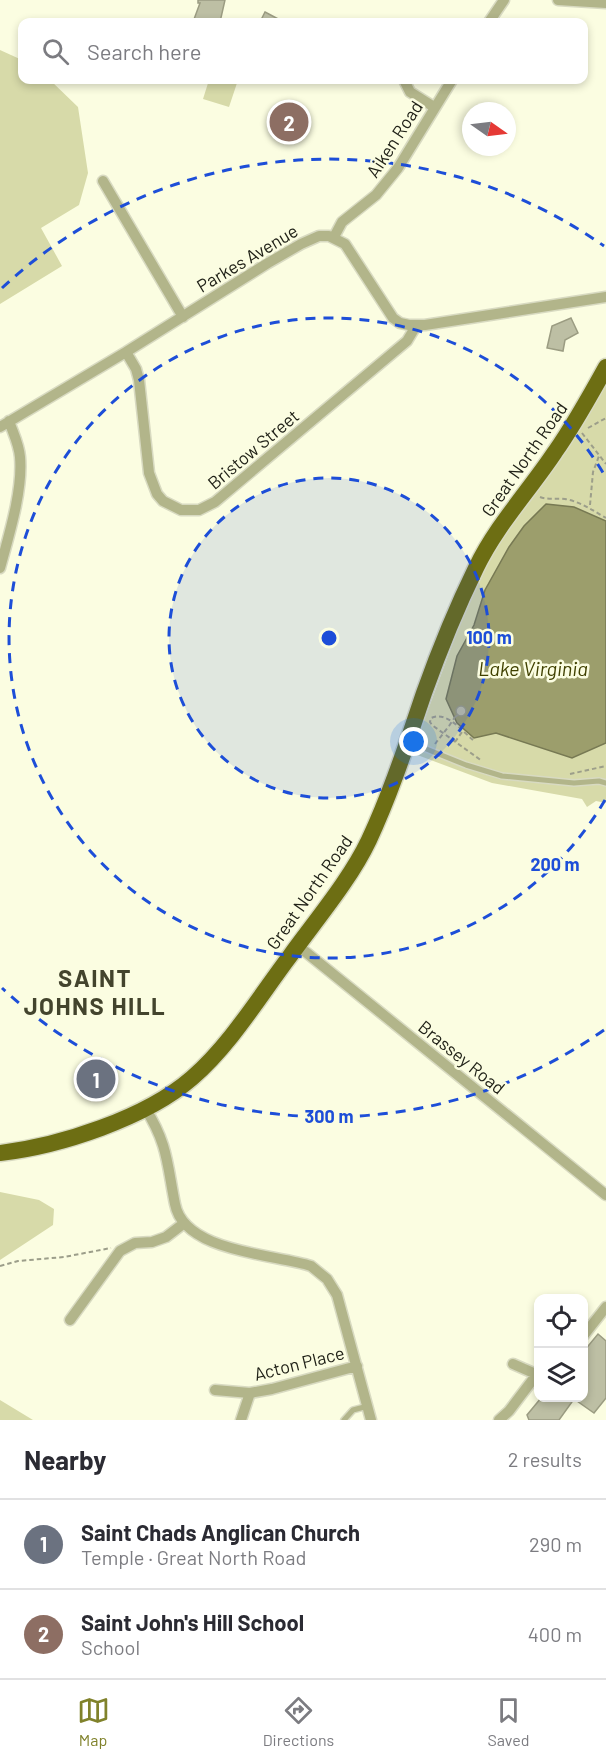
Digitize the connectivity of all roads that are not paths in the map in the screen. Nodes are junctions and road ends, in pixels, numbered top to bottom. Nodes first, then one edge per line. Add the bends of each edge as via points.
1 (504, 0) edge
2 (558, 0) edge
3 (606, 3) edge
4 (492, 18) edge
5 (406, 84) edge
6 (449, 84) edge
7 (434, 107) junction
8 (103, 181) dead end
9 (334, 237) junction
10 (606, 297) edge
11 (183, 317) junction
12 (416, 326) junction
13 (126, 352) junction
14 (605, 373) edge
15 (4, 424) edge
16 (0, 568) edge
17 (407, 742) junction
18 (606, 783) edge
19 (297, 945) junction
20 (145, 1108) junction
21 (0, 1153) edge
22 (606, 1195) edge
23 (183, 1224) junction
24 (606, 1307) edge
25 (70, 1320) dead end
26 (588, 1330) edge
27 (513, 1364) dead end
28 (357, 1366) junction
29 (534, 1373) edge
30 (534, 1380) edge
31 (215, 1390) dead end
32 (250, 1393) junction
33 (368, 1406) junction
34 (241, 1420) edge
35 (344, 1420) edge
36 (371, 1420) edge
37 (499, 1420) edge

1 - 4 street
2 - 3 street
5 - 7 street via 410,92
6 - 7 street, Aiken Road
7 - 9 street, Aiken Road via 398,168 376,195 347,216
8 - 11 street
9 - 11 street, Parkes Avenue via 319,236 302,244
9 - 12 street via 348,248 393,318
10 - 12 street
11 - 13 street, Parkes Avenue
12 - 13 street, Bristow Street via 407,341 215,502 199,510 172,507 152,485 139,380
13 - 15 street, Parkes Avenue
14 - 17 highway, Great North Road via 561,444 481,557 436,660
15 - 16 street via 18,443 20,469
17 - 18 lane via 502,776
17 - 19 highway, Great North Road via 361,855
19 - 20 highway, Great North Road via 204,1067 168,1096
19 - 22 street, Brassey Road
20 - 21 highway, Great North Road via 51,1143
20 - 23 street via 166,1151 175,1205
23 - 25 street via 166,1237 135,1243 120,1251
23 - 28 street via 218,1244 298,1262 321,1273 337,1295
24 - 26 street
27 - 29 street
28 - 32 street, Acton Place
28 - 33 street
30 - 37 street
31 - 32 street, Acton Place
32 - 34 street, Acton Place
33 - 35 lane via 353,1410
33 - 36 street

